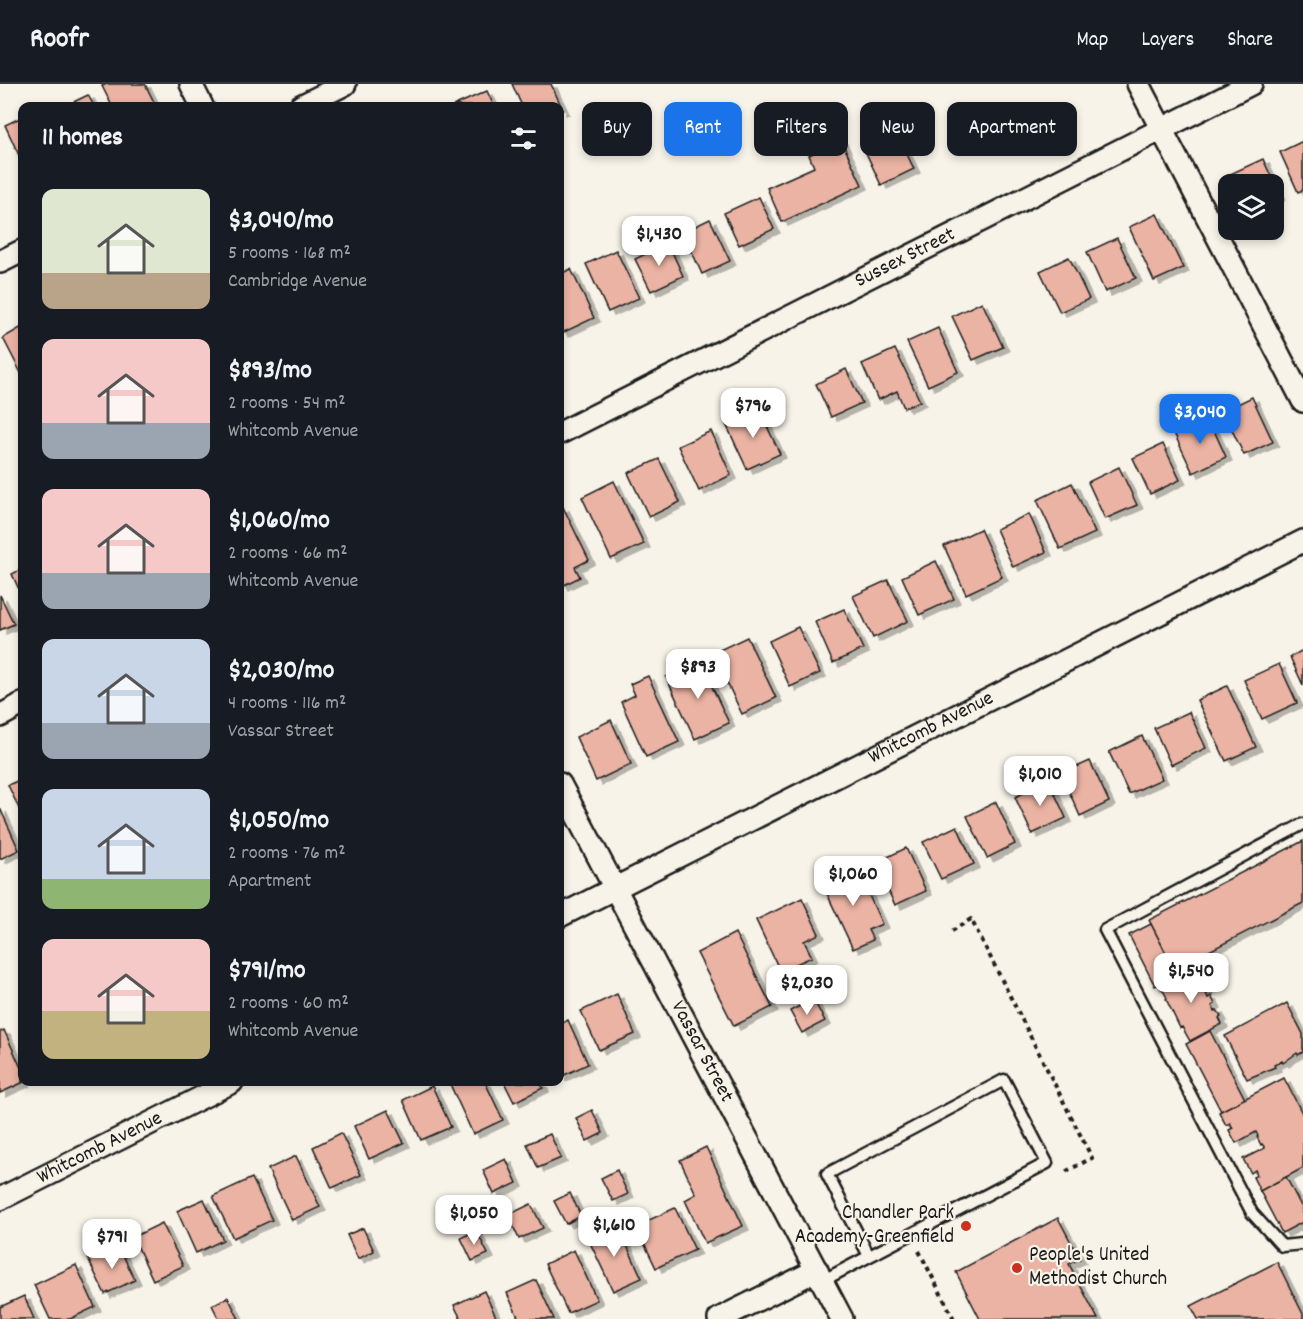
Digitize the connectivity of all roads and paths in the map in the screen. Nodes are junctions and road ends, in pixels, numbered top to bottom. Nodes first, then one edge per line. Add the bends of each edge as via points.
1 (191, 84) edge
2 (345, 84) edge
3 (1138, 84) edge
4 (1251, 84) edge
5 (200, 102) edge
6 (309, 102) edge
7 (1162, 129) junction
8 (18, 253) edge
9 (0, 262) edge
10 (1303, 401) edge
11 (564, 431) edge
12 (1303, 541) edge
13 (18, 706) edge
14 (0, 716) edge
15 (564, 792) edge
16 (1303, 824) edge
17 (615, 888) junction
18 (564, 914) edge
19 (952, 930) dead end
20 (224, 1086) edge
21 (1061, 1174) dead end
22 (0, 1199) edge
23 (1303, 1244) edge
24 (917, 1248) dead end
25 (869, 1256) junction
26 (819, 1275) junction
27 (719, 1319) edge
28 (842, 1319) edge
29 (954, 1319) edge

1 - 5 street
2 - 6 street
3 - 7 street
4 - 7 street, Sussex Street
7 - 10 street
7 - 11 street, Sussex Street
8 - 9 street
12 - 17 street, Whitcomb Avenue
13 - 14 street
15 - 17 street, Vassar Street
16 - 23 lane via 1105,930 1252,1213 1282,1246
17 - 18 street, Whitcomb Avenue
17 - 26 street, Vassar Street
19 - 21 path via 971,919 1092,1158
20 - 22 street, Whitcomb Avenue
24 - 29 path
25 - 25 lane via 1047,1163 1004,1080 827,1174
25 - 26 lane
26 - 27 street
26 - 28 street, Vassar Street

